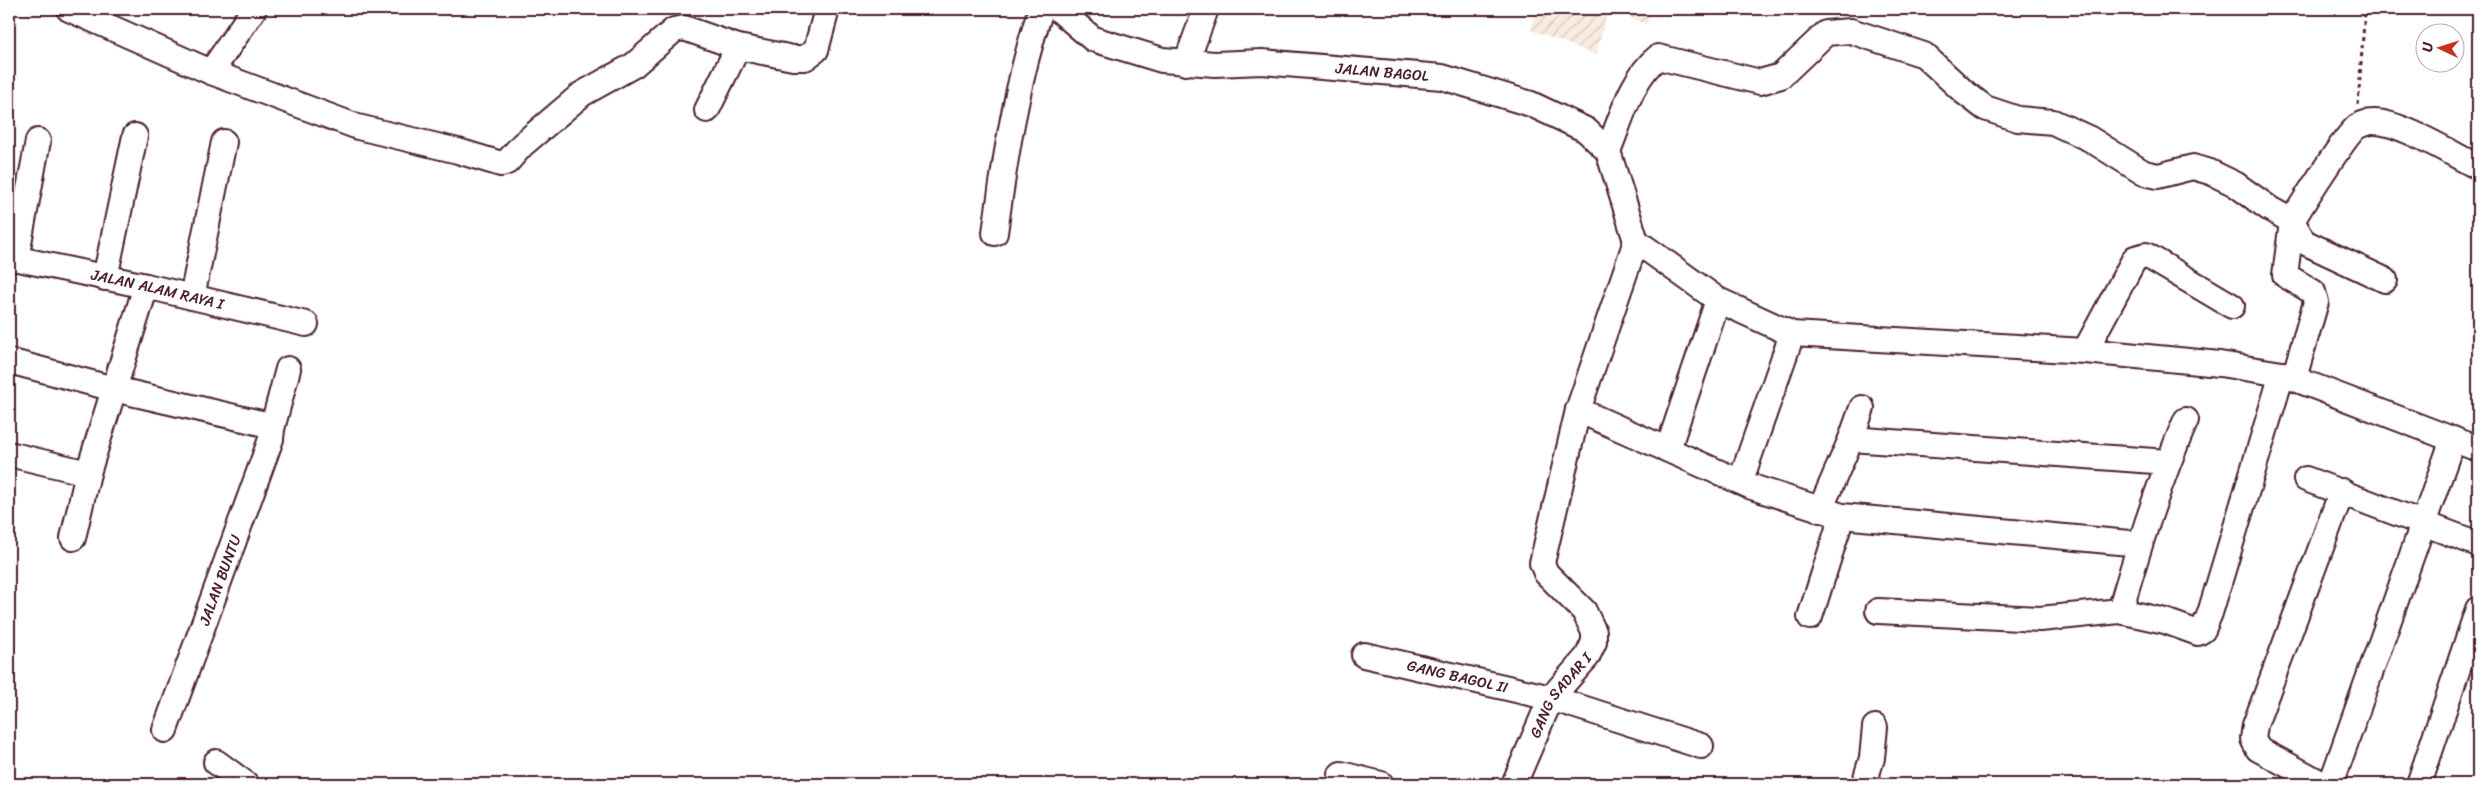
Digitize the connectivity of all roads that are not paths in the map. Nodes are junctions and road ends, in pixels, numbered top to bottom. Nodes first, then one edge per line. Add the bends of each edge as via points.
1 (68, 9) edge
2 (254, 9) edge
3 (827, 9) edge
4 (1041, 9) edge
5 (1058, 9) edge
6 (1206, 9) edge
7 (738, 48) junction
8 (1186, 63) junction
9 (211, 72) junction
10 (707, 110) dead end
11 (135, 136) dead end
12 (38, 141) dead end
13 (224, 142) dead end
14 (1608, 151) junction
15 (2478, 167) edge
16 (2292, 221) junction
17 (995, 233) dead end
18 (1636, 241) junction
19 (12, 258) edge
20 (105, 278) junction
21 (2385, 280) dead end
22 (146, 286) junction
23 (192, 297) junction
24 (1718, 300) junction
25 (2232, 306) dead end
26 (306, 324) dead end
27 (1792, 334) junction
28 (2085, 351) junction
29 (9, 361) edge
30 (288, 370) dead end
31 (2288, 376) junction
32 (114, 389) junction
33 (1862, 408) dead end
34 (1578, 410) junction
35 (2186, 420) dead end
36 (272, 429) junction
37 (1851, 439) junction
38 (2452, 439) junction
39 (1668, 449) junction
40 (2478, 449) edge
41 (9, 454) edge
42 (2168, 462) junction
43 (88, 473) junction
44 (2306, 479) dead end
45 (1741, 480) junction
46 (2342, 491) junction
47 (1831, 513) junction
48 (2422, 524) junction
49 (73, 538) dead end
50 (2140, 544) junction
51 (2478, 544) edge
52 (2478, 609) edge
53 (1878, 611) dead end
54 (2120, 611) junction
55 (1810, 617) dead end
56 (1364, 655) dead end
57 (1551, 698) junction
58 (1875, 727) dead end
59 (165, 730) dead end
60 (1701, 746) dead end
61 (216, 762) dead end
62 (1342, 774) dead end
63 (246, 784) edge
64 (1381, 784) edge
65 (1514, 784) edge
66 (1864, 784) edge
67 (2323, 784) edge
68 (2331, 784) edge
69 (2419, 784) edge

1 - 9 street
2 - 9 street
3 - 7 street via 818,45 808,58
4 - 17 street via 1018,97
5 - 8 street, JALAN BAGOL via 1093,39
6 - 8 street
7 - 9 street via 695,31 674,30 634,65 582,94 501,164 358,127
7 - 10 street
8 - 14 street, JALAN BAGOL via 1262,62 1442,77 1531,104 1559,116 1586,130
11 - 20 street
12 - 19 street
13 - 23 street
14 - 16 street via 1638,80 1658,57 1760,82 1781,76 1826,33 1851,31 1924,56 1985,108 2018,119 2053,122 2090,139 2144,173 2158,176 2192,167 2210,172 2235,184
14 - 18 street, JALAN BAGOL
15 - 16 street via 2398,127 2371,122 2356,126
16 - 21 street via 2304,242
16 - 31 street via 2285,275 2313,292 2316,302
18 - 24 street
18 - 34 street
19 - 20 street, JALAN ALAM RAYA I
20 - 22 street, JALAN ALAM RAYA I
22 - 23 street, JALAN ALAM RAYA I
22 - 32 street
23 - 26 street, JALAN ALAM RAYA I
24 - 27 street
24 - 39 street
25 - 28 street via 2141,255 2135,258
27 - 28 street
27 - 45 street
28 - 31 street via 2220,364
29 - 32 street
30 - 36 street, JALAN BUNTU
31 - 38 street
31 - 54 street via 2202,630 2192,633 2165,622
32 - 36 street via 265,424
32 - 43 street
33 - 37 street
34 - 39 street
34 - 57 street, GANG SADAR I via 1544,555 1546,573 1584,611 1594,632 1594,642 1587,657
35 - 42 street
36 - 59 street, JALAN BUNTU
37 - 42 street
37 - 47 street
38 - 40 street
38 - 48 street
39 - 45 street
41 - 43 street
42 - 50 street
43 - 49 street
44 - 46 street
45 - 47 street via 1752,487
46 - 48 street
46 - 67 street via 2255,725 2253,739 2258,749
47 - 50 street
47 - 55 street
48 - 51 street
48 - 68 street
50 - 54 street
52 - 69 street
53 - 54 street via 2040,619
56 - 57 street, GANG BAGOL II
57 - 60 street, GANG BAGOL II
57 - 65 street, GANG SADAR I
58 - 66 street via 1872,758
61 - 63 street
62 - 64 street

